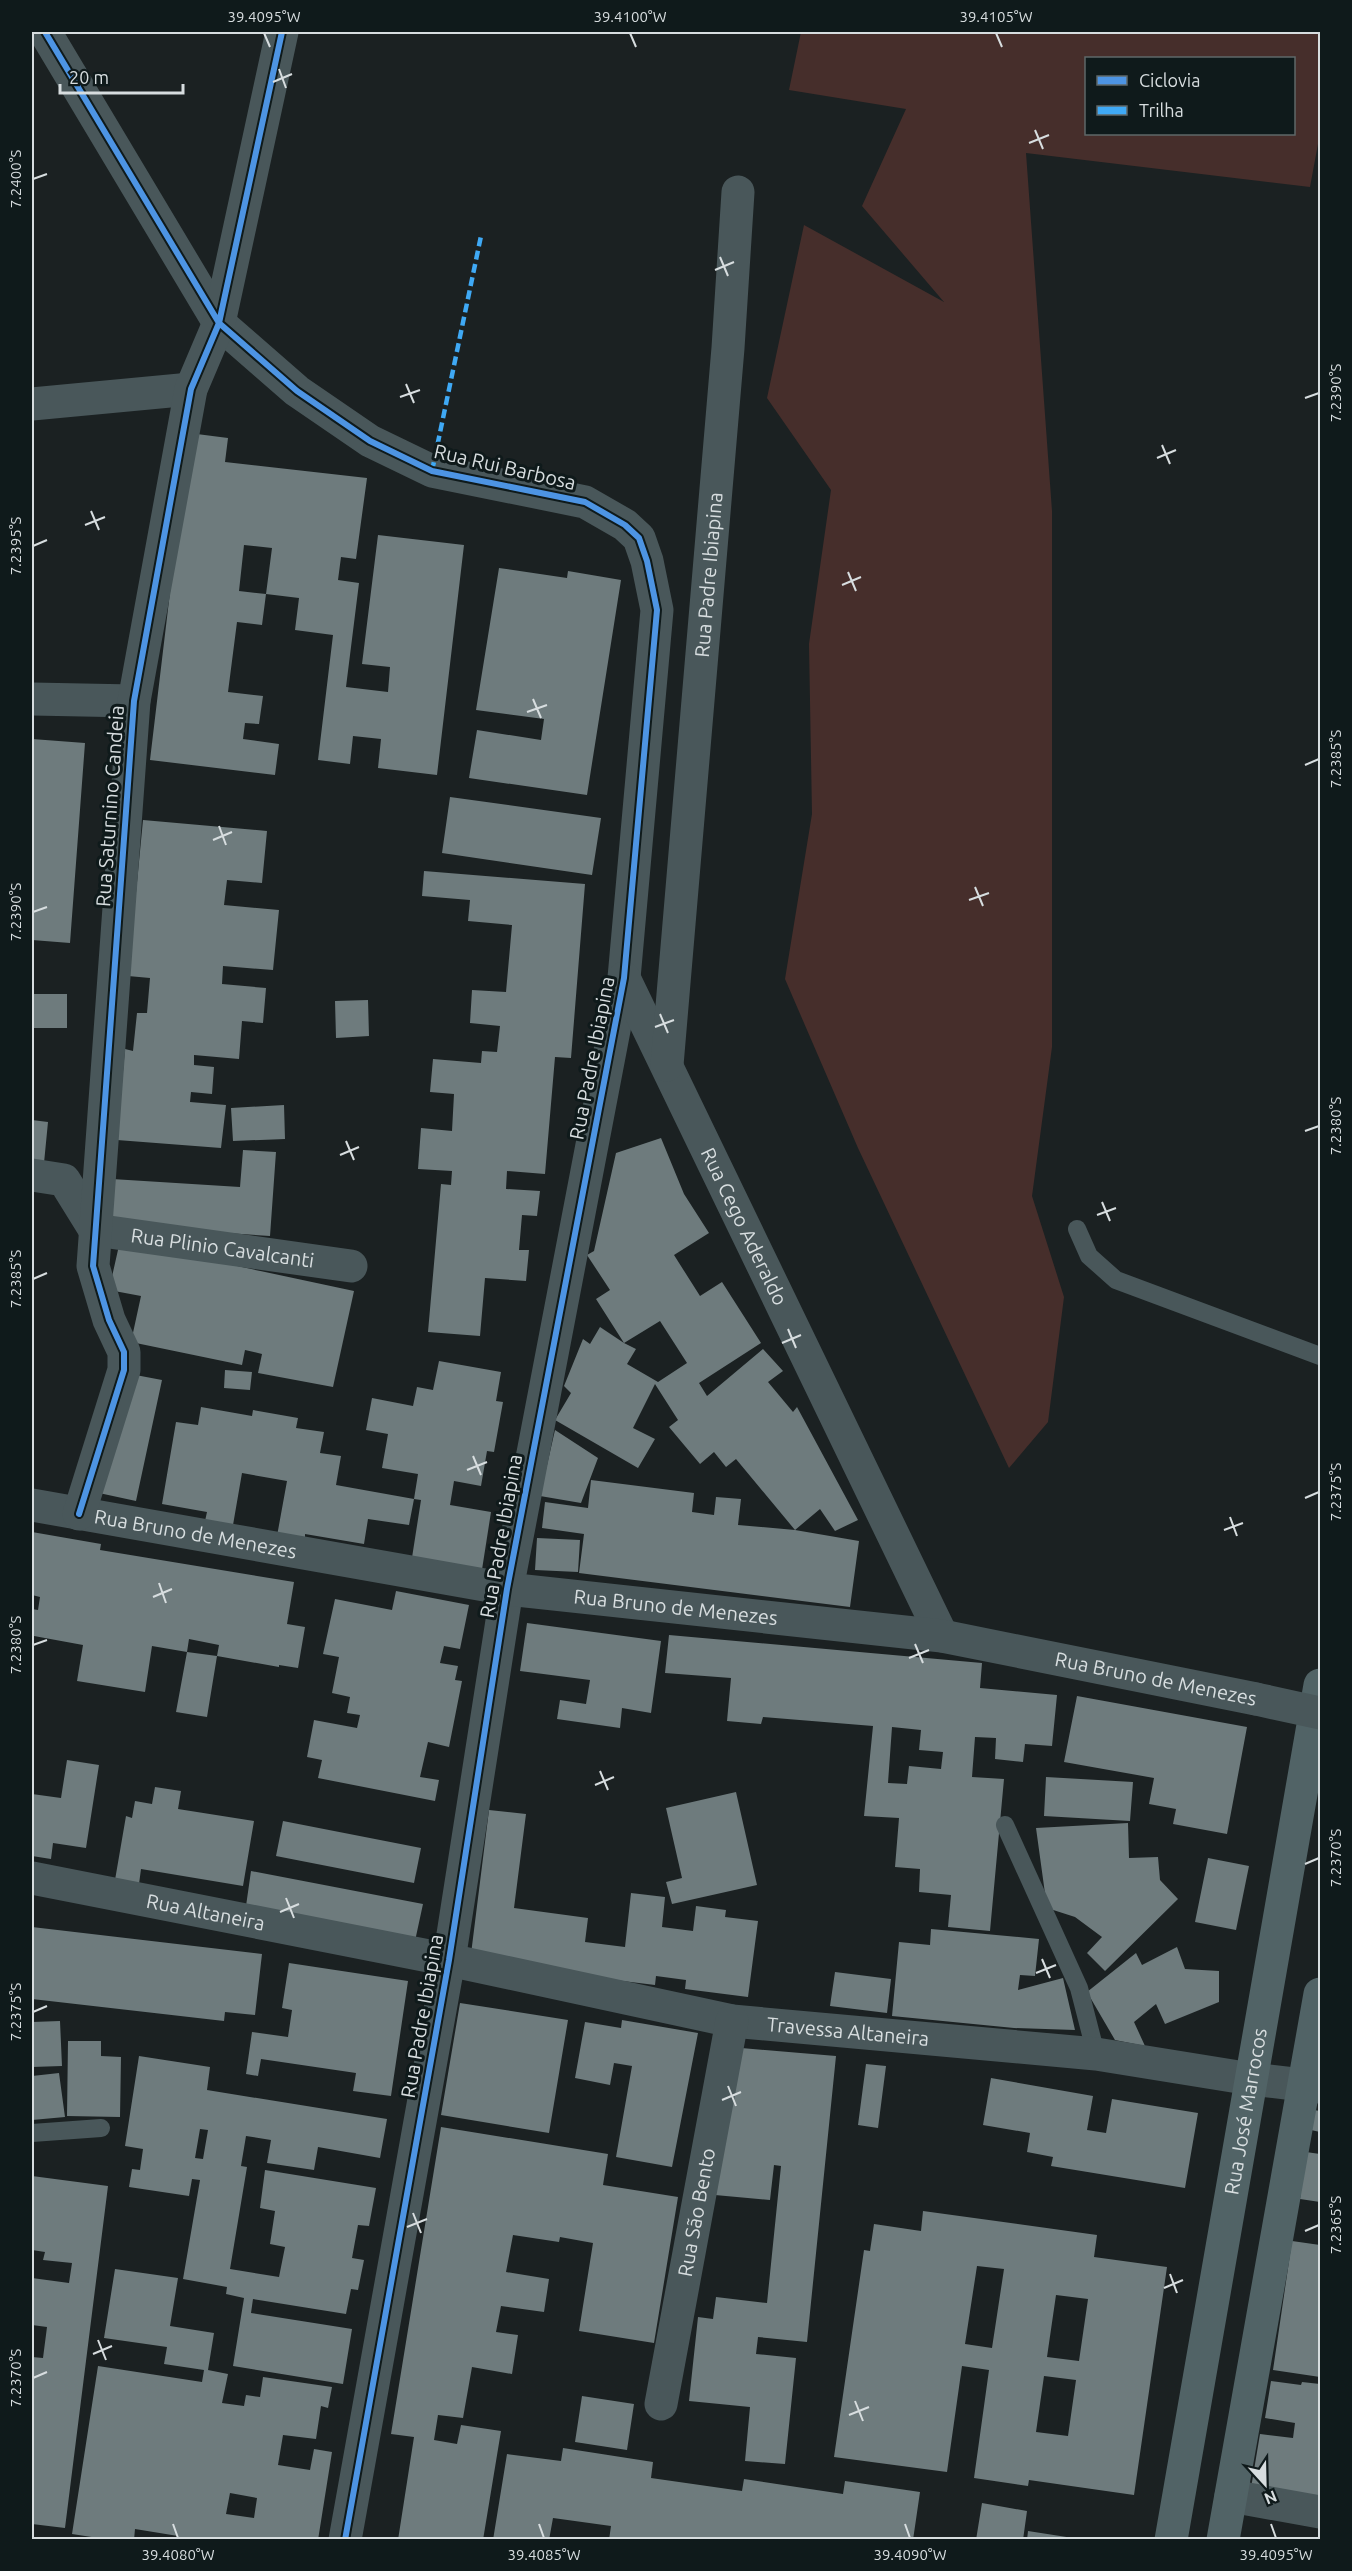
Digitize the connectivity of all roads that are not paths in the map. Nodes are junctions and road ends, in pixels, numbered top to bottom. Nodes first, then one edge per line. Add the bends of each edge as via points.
1 (45, 32) edge
2 (282, 32) edge
3 (738, 192) dead end
4 (219, 323) junction
5 (191, 389) junction
6 (32, 404) edge
7 (639, 538) joint
8 (32, 699) edge
9 (134, 701) junction
10 (624, 978) junction
11 (667, 1065) junction
12 (32, 1175) edge
13 (1077, 1229) dead end
14 (95, 1230) junction
15 (351, 1266) dead end
16 (1320, 1356) edge
17 (32, 1505) edge
18 (80, 1514) junction
19 (507, 1589) junction
20 (942, 1636) junction
21 (1320, 1685) edge
22 (1320, 1713) edge
23 (1005, 1825) dead end
24 (32, 1878) edge
25 (449, 1960) junction
26 (1320, 1994) edge
27 (732, 2022) junction
28 (1096, 2054) junction
29 (1251, 2079) junction
30 (1313, 2086) edge
31 (100, 2128) dead end
32 (32, 2133) edge
33 (661, 2403) dead end
34 (1231, 2496) junction
35 (1320, 2512) edge
36 (345, 2540) edge
37 (1171, 2540) edge
38 (1223, 2540) edge

1 - 4 street
2 - 4 street, Rua Saturnino Candeia
3 - 11 street, Rua Padre Ibiapina
4 - 5 street, Rua Saturnino Candeia
4 - 7 street, Rua Rui Barbosa via 297,390 370,441 432,471 585,502 625,525
5 - 6 street
5 - 9 street, Rua Saturnino Candeia
7 - 10 street, Rua Padre Ibiapina via 657,610
8 - 9 street
9 - 14 street, Rua Saturnino Candeia
10 - 11 street, Rua Cego Aderaldo
10 - 19 street, Rua Padre Ibiapina
11 - 20 street, Rua Cego Aderaldo
12 - 14 street via 64,1180
13 - 16 lane via 1089,1256 1116,1280
14 - 15 street, Rua Plinio Cavalcanti
14 - 18 street, Rua Saturnino Candeia via 93,1266 109,1320 124,1352 124,1370
17 - 18 street, Rua Bruno de Menezes
18 - 19 street, Rua Bruno de Menezes
19 - 20 street, Rua Bruno de Menezes
19 - 25 street, Rua Padre Ibiapina
20 - 22 street, Rua Bruno de Menezes, bridge
21 - 29 main road, Rua José Marrocos
23 - 28 lane via 1079,1988
24 - 25 street, Rua Altaneira
25 - 27 street, Travessa Altaneira
25 - 36 street, Rua Padre Ibiapina
26 - 30 main road
27 - 28 street, Travessa Altaneira
27 - 33 street, Rua São Bento
28 - 29 street, Travessa Altaneira
29 - 30 street, Travessa Altaneira
29 - 37 main road, Rua José Marrocos
30 - 34 main road
31 - 32 lane
34 - 35 street
34 - 38 main road

